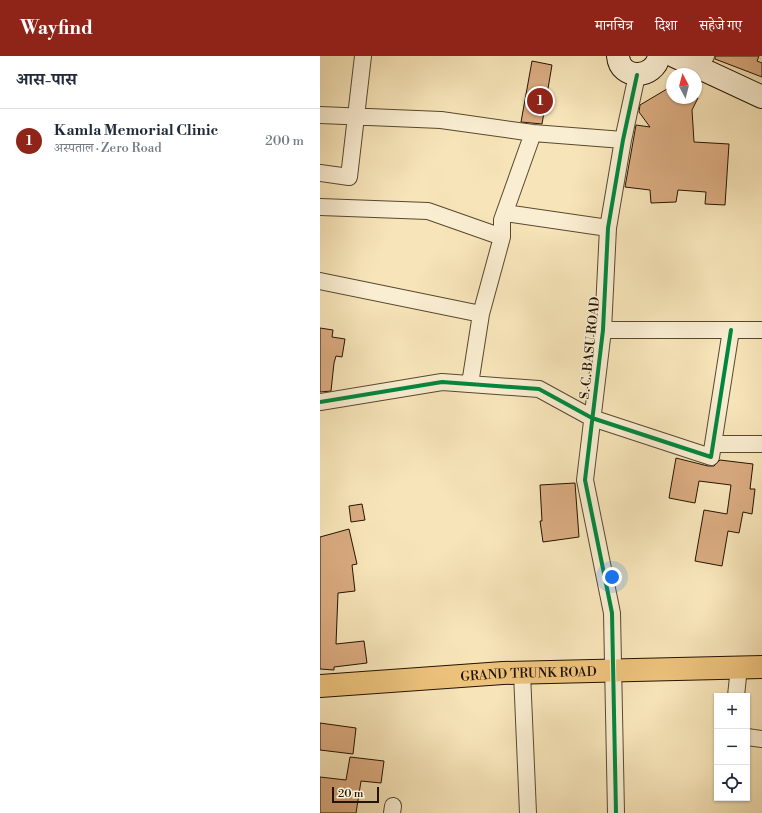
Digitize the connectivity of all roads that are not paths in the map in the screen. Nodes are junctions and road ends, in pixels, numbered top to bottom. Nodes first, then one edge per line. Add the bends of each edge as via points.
1 (363, 56) edge
2 (600, 56) edge
3 (674, 56) edge
4 (702, 62) edge
5 (638, 64) edge
6 (762, 97) edge
7 (320, 115) edge
8 (357, 118) junction
9 (533, 133) junction
10 (623, 140) junction
11 (320, 173) edge
12 (320, 207) edge
13 (505, 212) junction
14 (608, 228) junction
15 (502, 237) junction
16 (320, 281) edge
17 (481, 314) junction
18 (603, 330) junction
19 (731, 330) junction
20 (762, 330) edge
21 (470, 384) junction
22 (320, 402) edge
23 (592, 418) junction
24 (713, 444) junction
25 (762, 444) edge
26 (739, 667) junction
27 (762, 667) edge
28 (612, 671) junction
29 (522, 673) junction
30 (320, 686) edge
31 (736, 693) edge
32 (750, 737) edge
33 (762, 739) edge
34 (528, 813) edge
35 (616, 813) edge

1 - 8 street
2 - 5 street
3 - 4 street
4 - 5 street
4 - 6 street
5 - 10 street, S. C. BASU ROAD
7 - 8 street
8 - 9 street via 441,120
8 - 11 street via 349,177
9 - 10 street
9 - 13 street
10 - 14 street, S. C. BASU ROAD
12 - 15 street via 428,211
13 - 14 street
13 - 15 street via 502,220
14 - 18 street, S. C. BASU ROAD
15 - 17 street
16 - 17 street
17 - 21 street
18 - 19 street
18 - 23 street, S. C. BASU ROAD
19 - 20 street
19 - 24 street
21 - 22 street via 442,382
21 - 23 street via 539,390
23 - 24 street via 711,457
23 - 28 street, S. C. BASU ROAD via 585,480 612,613
24 - 25 street
26 - 27 main road, GRAND TRUNK ROAD
26 - 28 main road, GRAND TRUNK ROAD
26 - 31 street
28 - 29 main road, GRAND TRUNK ROAD
28 - 35 street, S. C. BASU ROAD
29 - 30 main road, GRAND TRUNK ROAD
29 - 34 street
32 - 33 street

